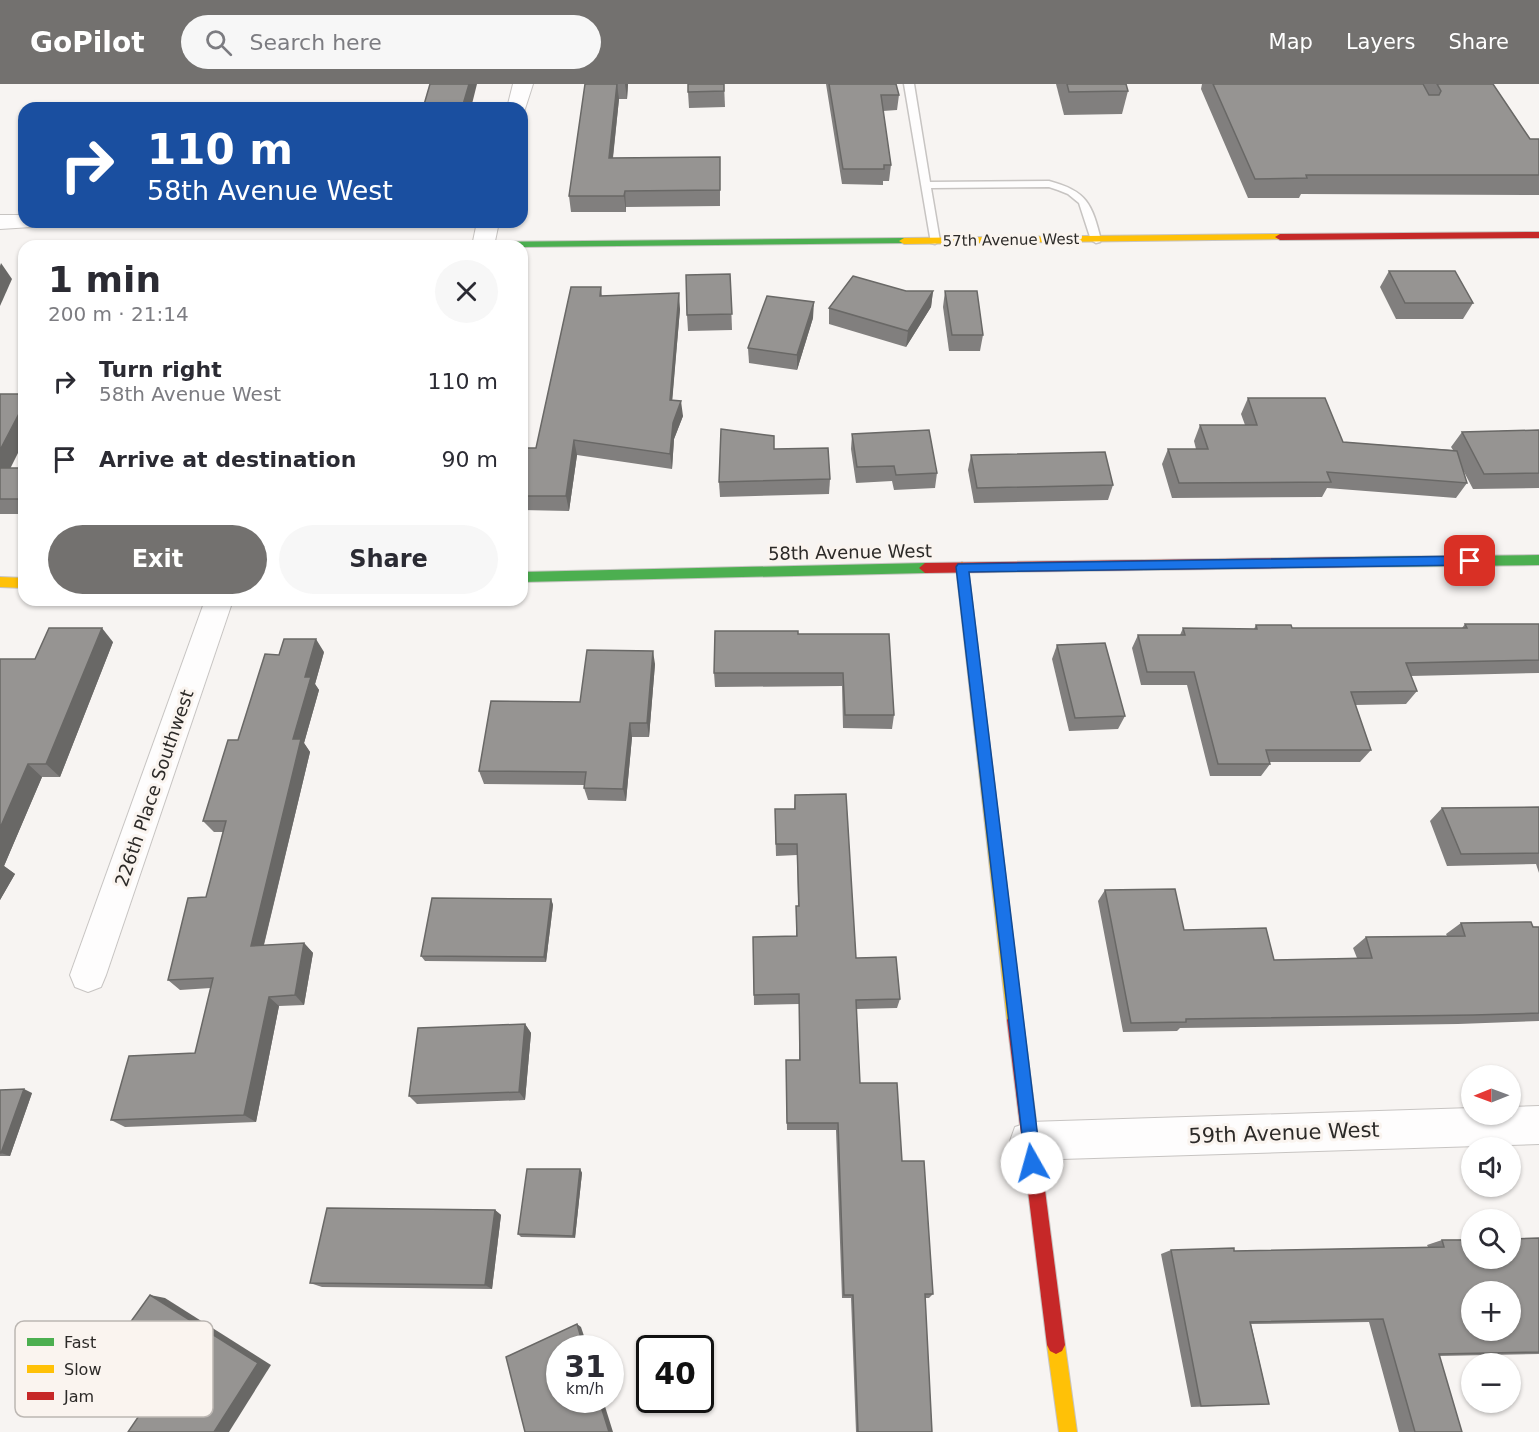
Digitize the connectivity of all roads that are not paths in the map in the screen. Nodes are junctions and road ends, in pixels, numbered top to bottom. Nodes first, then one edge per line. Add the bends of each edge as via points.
1 (523, 84) edge
2 (909, 84) edge
3 (518, 102) edge
4 (926, 185) junction
5 (0, 222) edge
6 (18, 222) edge
7 (1539, 236) edge
8 (1096, 240) junction
9 (935, 241) junction
10 (528, 246) edge
11 (1539, 560) edge
12 (962, 567) junction
13 (528, 577) edge
14 (18, 584) edge
15 (2, 587) edge
16 (217, 606) edge
17 (88, 975) dead end
18 (1539, 1125) edge
19 (1029, 1141) junction
20 (1068, 1432) edge

1 - 3 street
2 - 4 lane
4 - 8 lane via 1049,184 1068,188 1088,208
4 - 9 lane
5 - 6 street
7 - 8 street, 57th Avenue West
8 - 9 street, 57th Avenue West
9 - 10 street, 57th Avenue West
11 - 12 street, 58th Avenue West
12 - 13 street, 58th Avenue West
12 - 19 street
14 - 15 street
16 - 17 street, 226th Place Southwest
18 - 19 street, 59th Avenue West
19 - 20 street

